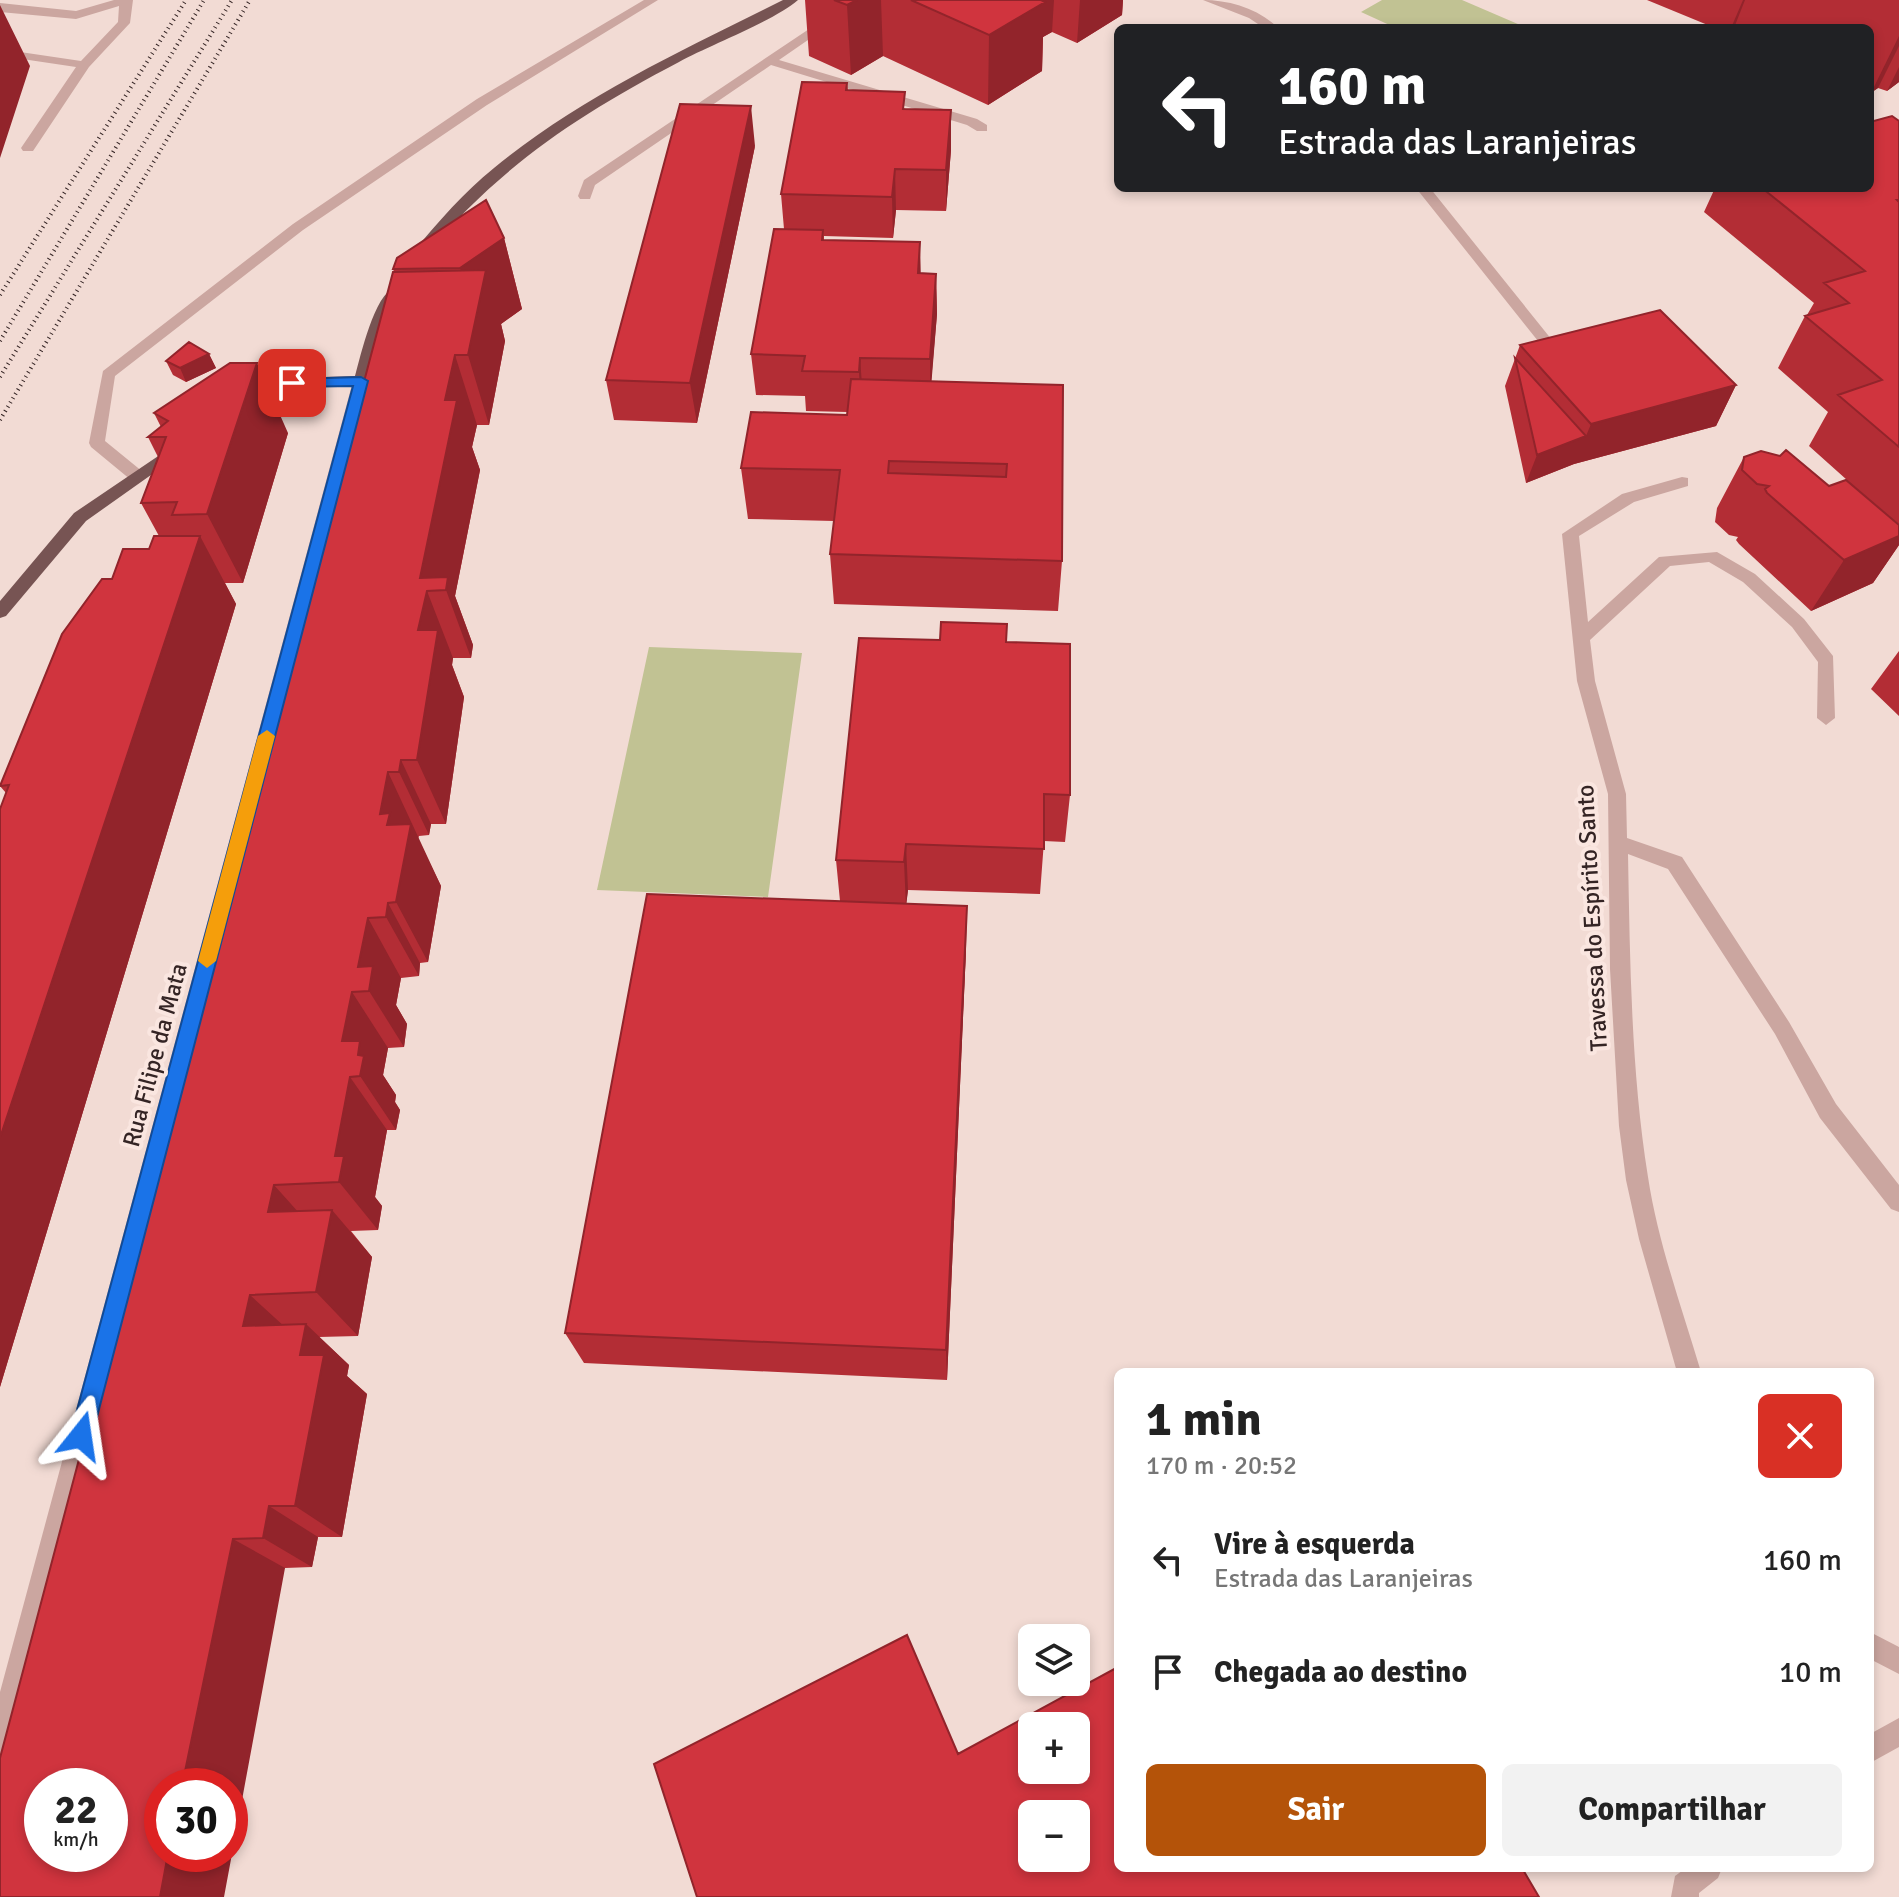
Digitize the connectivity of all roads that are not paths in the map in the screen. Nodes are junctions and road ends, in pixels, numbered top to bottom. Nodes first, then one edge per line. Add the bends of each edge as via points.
1 (652, 0) edge
2 (792, 0) edge
3 (1209, 0) edge
4 (126, 1) edge
5 (0, 8) edge
6 (822, 10) edge
7 (1266, 24) edge
8 (2, 52) edge
9 (770, 61) junction
10 (84, 65) junction
11 (982, 128) dead end
12 (28, 148) dead end
13 (1426, 192) edge
14 (585, 196) dead end
15 (410, 267) edge
16 (401, 280) edge
17 (1551, 348) edge
18 (361, 381) junction
19 (233, 410) edge
20 (187, 441) edge
21 (137, 476) junction
22 (1682, 482) dead end
23 (0, 612) edge
24 (1580, 639) junction
25 (1826, 718) dead end
26 (1617, 842) junction
27 (1899, 1202) edge
28 (1688, 1368) edge
29 (1874, 1647) edge
30 (1899, 1661) edge
31 (1899, 1731) edge
32 (0, 1742) edge
33 (1874, 1747) edge
34 (1703, 1872) edge
35 (1685, 1897) edge

1 - 21 street via 482,102 298,227 108,374 97,443
2 - 15 main road via 593,103 524,150 469,195
3 - 7 street
4 - 5 street via 76,15
4 - 10 street via 124,23
6 - 9 street
8 - 10 street
9 - 11 street
9 - 14 street via 589,183
10 - 12 street
13 - 17 street
16 - 18 main road via 378,323
18 - 19 main road via 292,383
18 - 32 street, Rua Filipe da Mata
20 - 21 main road
21 - 23 main road via 80,517
22 - 24 street, Travessa do Espírito Santo via 1628,498 1570,534
24 - 25 street via 1665,561 1711,556 1749,578 1798,623 1827,661
24 - 26 street, Travessa do Espírito Santo via 1617,794
26 - 27 street via 1675,863 1782,1028 1828,1111
26 - 28 street, Travessa do Espírito Santo via 1625,1059 1637,1180
29 - 30 street
31 - 33 street
34 - 35 street via 1685,1886

